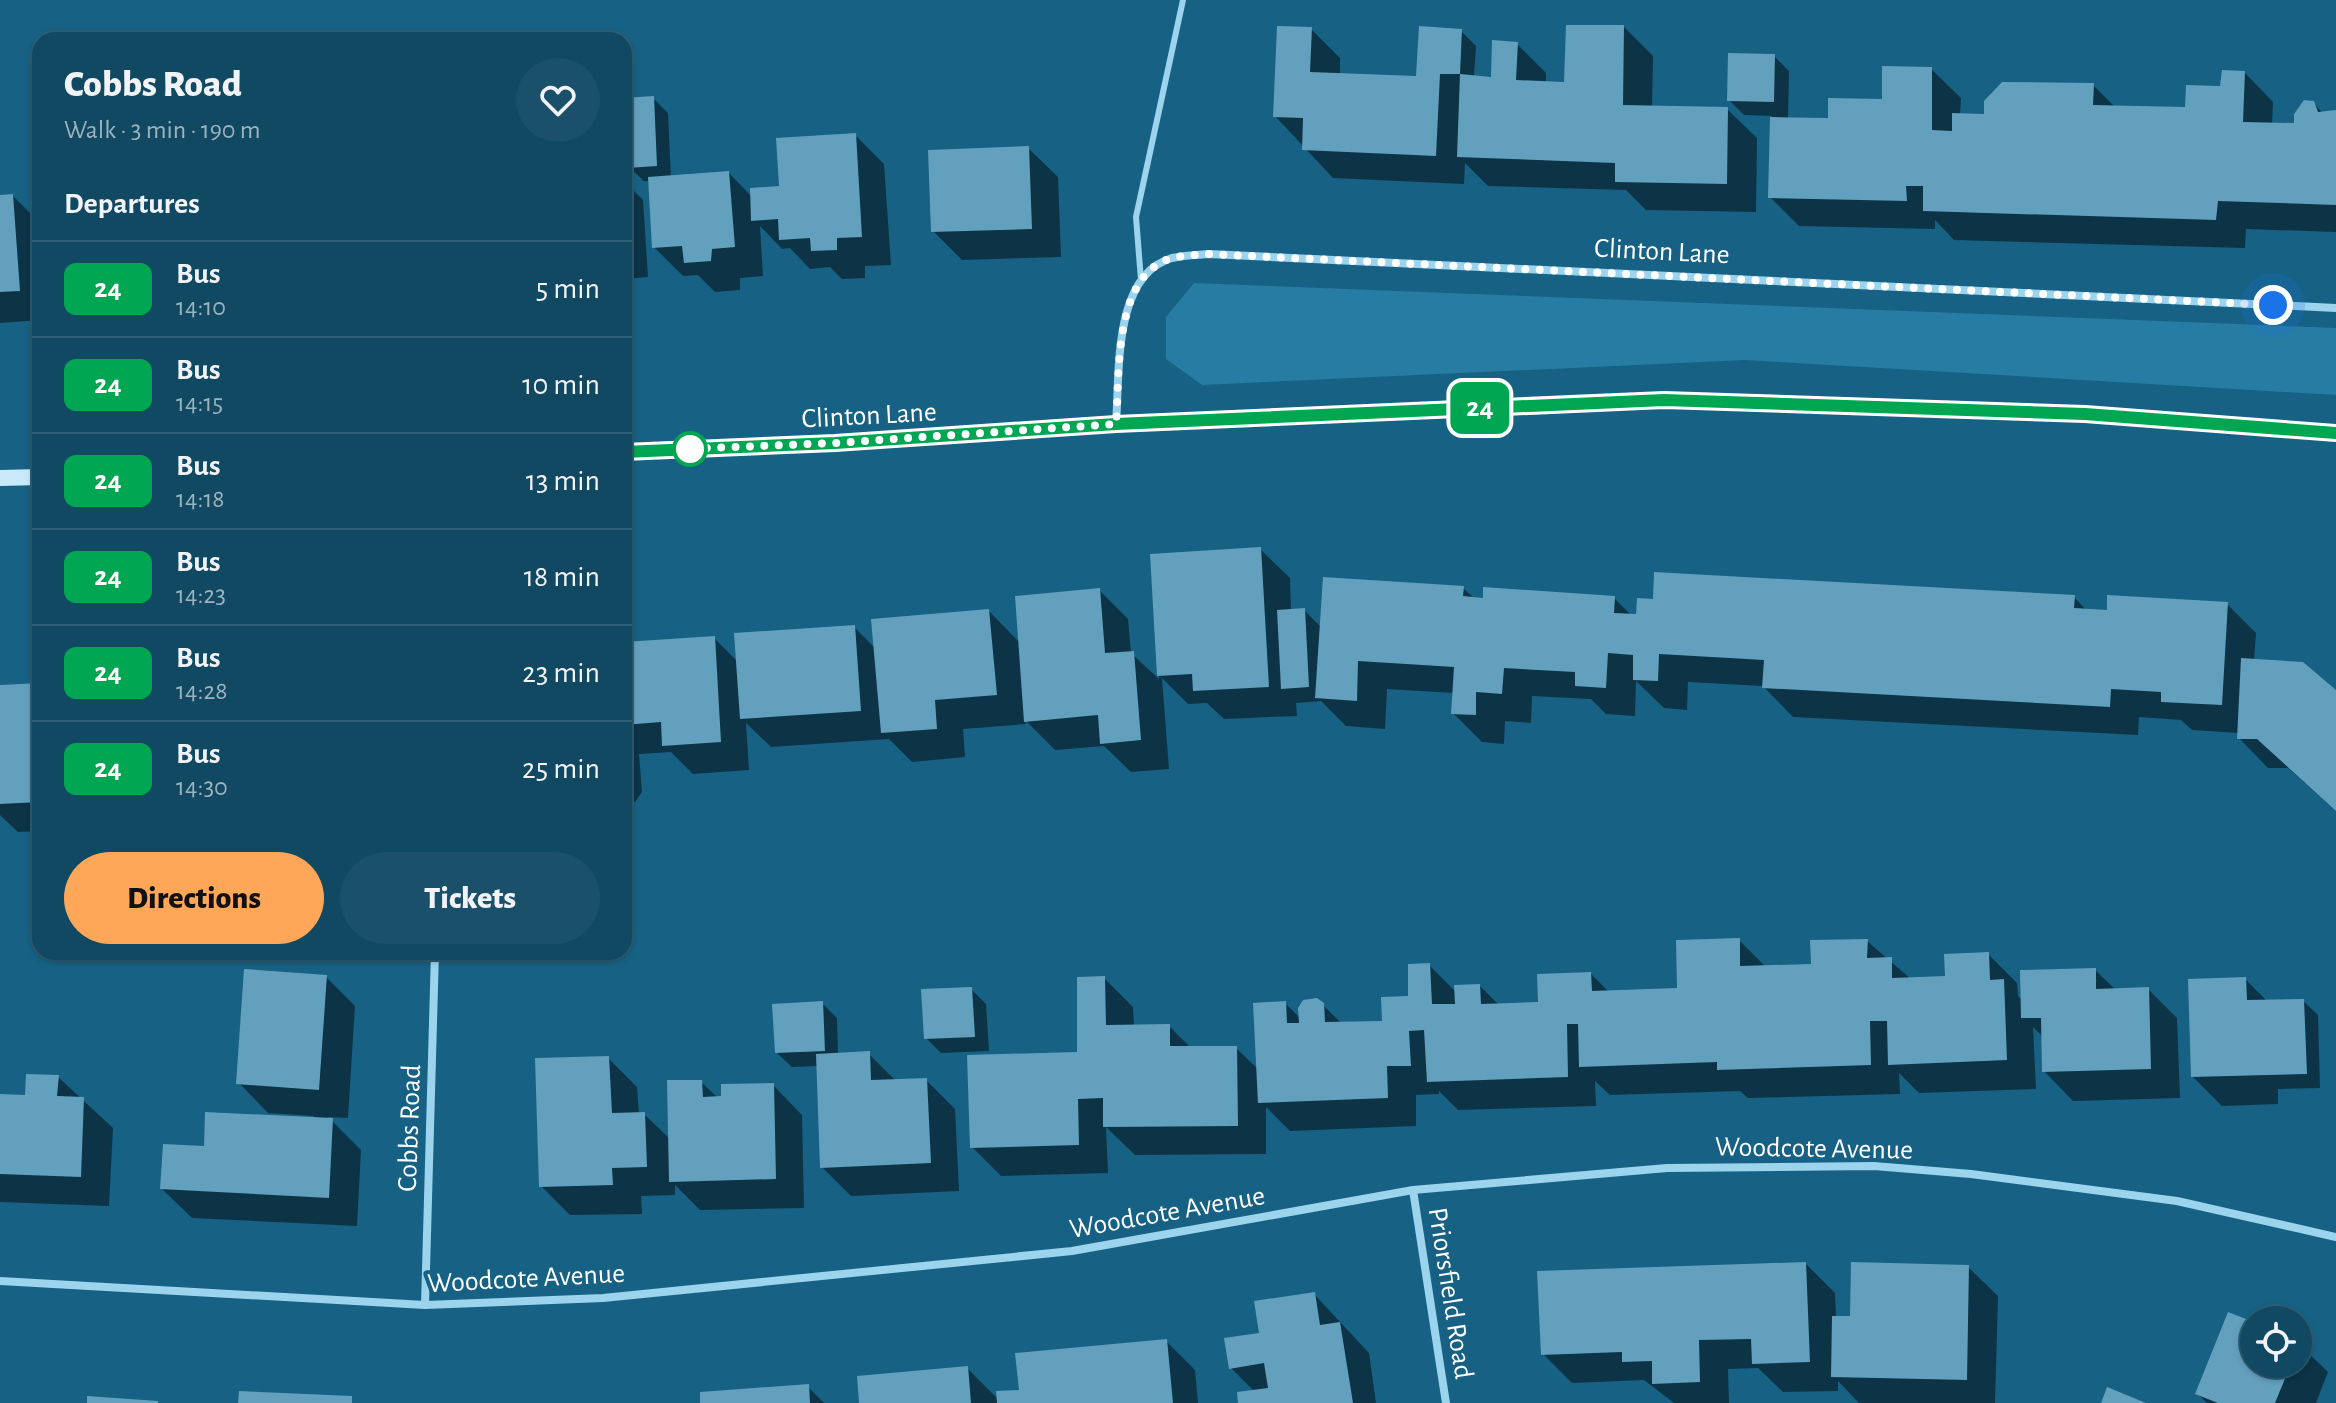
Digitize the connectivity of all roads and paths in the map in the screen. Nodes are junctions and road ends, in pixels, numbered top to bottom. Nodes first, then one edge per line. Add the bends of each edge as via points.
1 (1183, 0) edge
2 (1141, 280) junction
3 (2336, 308) edge
4 (1116, 424) junction
5 (2336, 433) edge
6 (632, 452) edge
7 (32, 477) edge
8 (0, 478) edge
9 (435, 960) edge
10 (1413, 1190) junction
11 (2336, 1237) edge
12 (0, 1281) edge
13 (425, 1305) junction
14 (1446, 1403) edge

1 - 2 lane via 1136,217
2 - 3 street, Clinton Lane via 1170,259 1209,254
2 - 4 street via 1125,310
4 - 5 main road, Clinton Lane via 1664,400 2085,414
4 - 6 main road, Clinton Lane
7 - 8 main road
9 - 13 street, Cobbs Road
10 - 11 street, Woodcote Avenue via 1667,1168 1874,1166 2177,1201
10 - 13 street, Woodcote Avenue via 1072,1251 603,1298
10 - 14 street, Priorsfield Road
12 - 13 street, Woodcote Avenue

